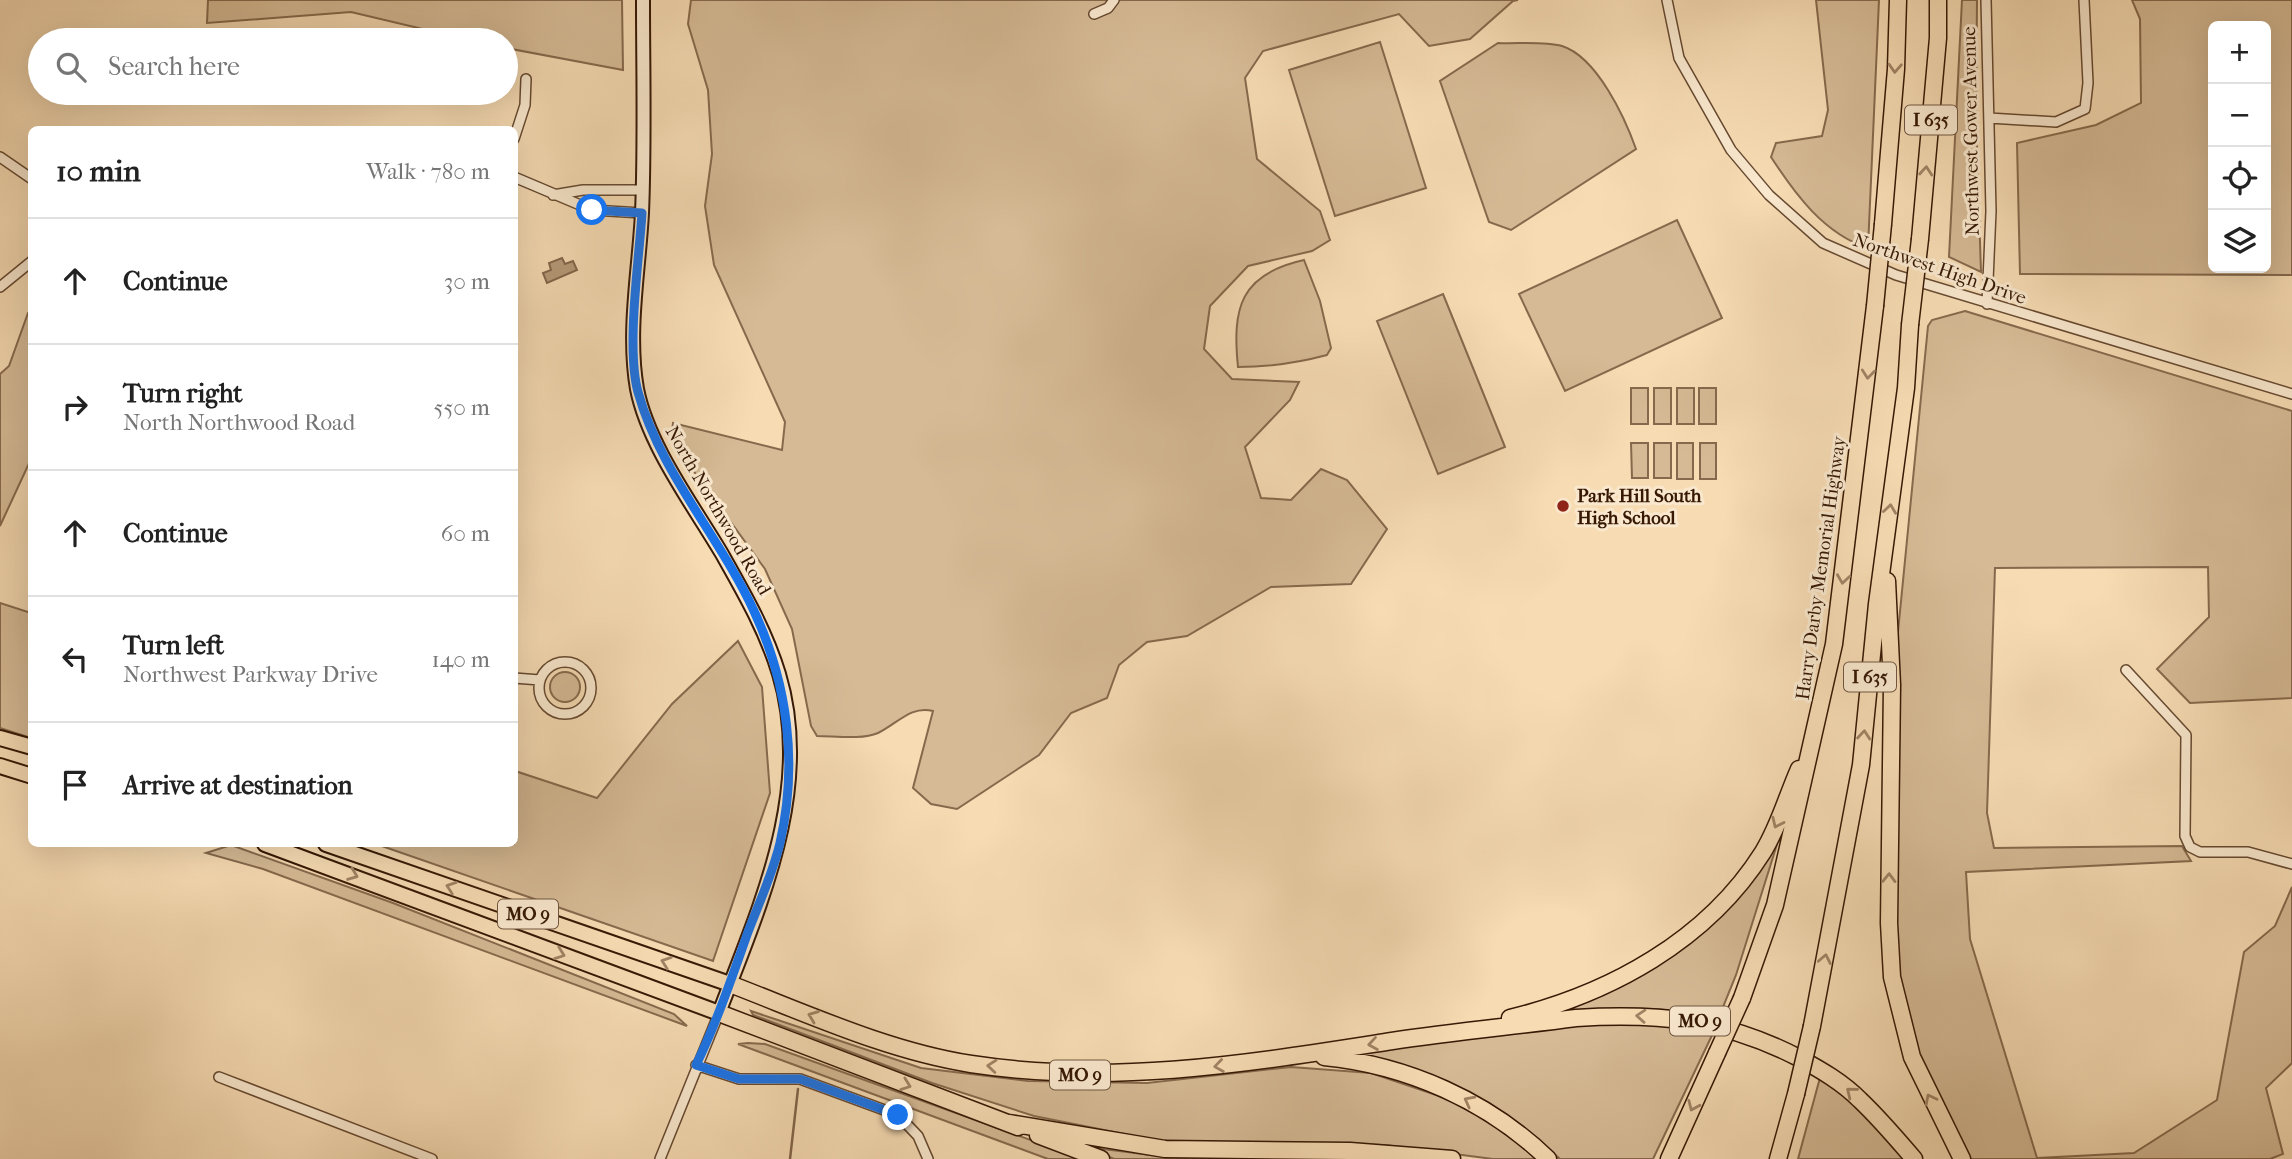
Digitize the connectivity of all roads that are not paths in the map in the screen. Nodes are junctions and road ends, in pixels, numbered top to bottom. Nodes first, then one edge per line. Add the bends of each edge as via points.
1 (643, 0) edge
2 (1114, 0) edge
3 (1667, 0) edge
4 (1898, 0) edge
5 (1938, 0) edge
6 (1986, 0) edge
7 (2084, 0) edge
8 (1094, 14) dead end
9 (526, 79) dead end
10 (1989, 118) junction
11 (518, 127) edge
12 (0, 157) edge
13 (28, 176) edge
14 (518, 179) edge
15 (642, 190) junction
16 (552, 196) junction
17 (642, 213) junction
18 (28, 264) edge
19 (0, 287) edge
20 (1987, 304) junction
21 (2292, 394) edge
22 (1885, 542) junction
23 (2126, 670) dead end
24 (518, 678) edge
25 (540, 680) junction
26 (0, 738) edge
27 (1815, 739) junction
28 (28, 746) edge
29 (0, 766) edge
30 (28, 775) edge
31 (273, 847) edge
32 (335, 847) edge
33 (2292, 864) edge
34 (730, 984) junction
35 (719, 1013) junction
36 (1441, 1034) junction
37 (1286, 1057) junction
38 (696, 1065) junction
39 (219, 1077) dead end
40 (1009, 1123) junction
41 (432, 1159) edge
42 (660, 1159) edge
43 (928, 1159) edge
44 (1101, 1159) edge
45 (1452, 1159) edge
46 (1548, 1159) edge
47 (1669, 1159) edge
48 (1778, 1159) edge
49 (1914, 1159) edge
50 (1962, 1159) edge

1 - 15 street, North Northwood Road
2 - 8 street
3 - 20 street, Northwest High Drive via 1674,42 1686,73 1747,172 1796,222 1856,260
4 -> 27 highway, Harry Darby Memorial Highway / I 635, bridge via 1875,306 1834,644
22 -> 5 highway, I 635, bridge via 1906,388
6 - 10 street, Northwest Gower Avenue
7 - 10 street via 2085,109 2056,122
9 - 11 street
10 - 20 street, Northwest Gower Avenue
12 - 13 street
14 - 16 street
15 - 16 street via 583,190
15 - 17 street, North Northwood Road
16 - 17 street via 592,210
17 - 34 street, North Northwood Road via 634,350 637,389 652,433 754,610 779,675 789,729 787,804 780,845
18 - 19 street
20 - 21 street, Northwest High Drive
48 -> 22 highway, I 635, bridge via 1812,1026 1861,765
50 -> 22 highway via 1912,1057 1892,977 1892,685
23 - 33 street via 2186,736 2185,836 2190,848 2248,852
24 - 25 street
25 - 25 street via 542,700 558,713 578,711 591,695 588,675 572,662 552,664
26 - 28 main road
27 -> 36 highway via 1763,851 1722,902 1671,947 1642,967 1580,997
27 -> 47 highway, Harry Darby Memorial Highway / I 635, bridge via 1775,905 1742,998
29 - 30 main road
31 -> 35 main road, MO 9
34 -> 32 main road, MO 9
34 - 35 street, North Northwood Road
37 -> 34 highway, MO 9 via 1178,1072 1084,1075 971,1064 877,1040
35 - 38 street
35 -> 40 highway, MO 9
36 -> 37 highway, MO 9
49 -> 36 highway, MO 9 via 1859,1098 1826,1073 1761,1038 1704,1022 1635,1015
46 -> 37 highway via 1475,1104 1411,1076 1333,1058
38 - 42 street
38 - 43 street via 739,1079 800,1079 898,1115 918,1136
39 - 41 street
40 - 44 highway
40 - 45 highway, MO 9 via 1165,1149 1350,1151

